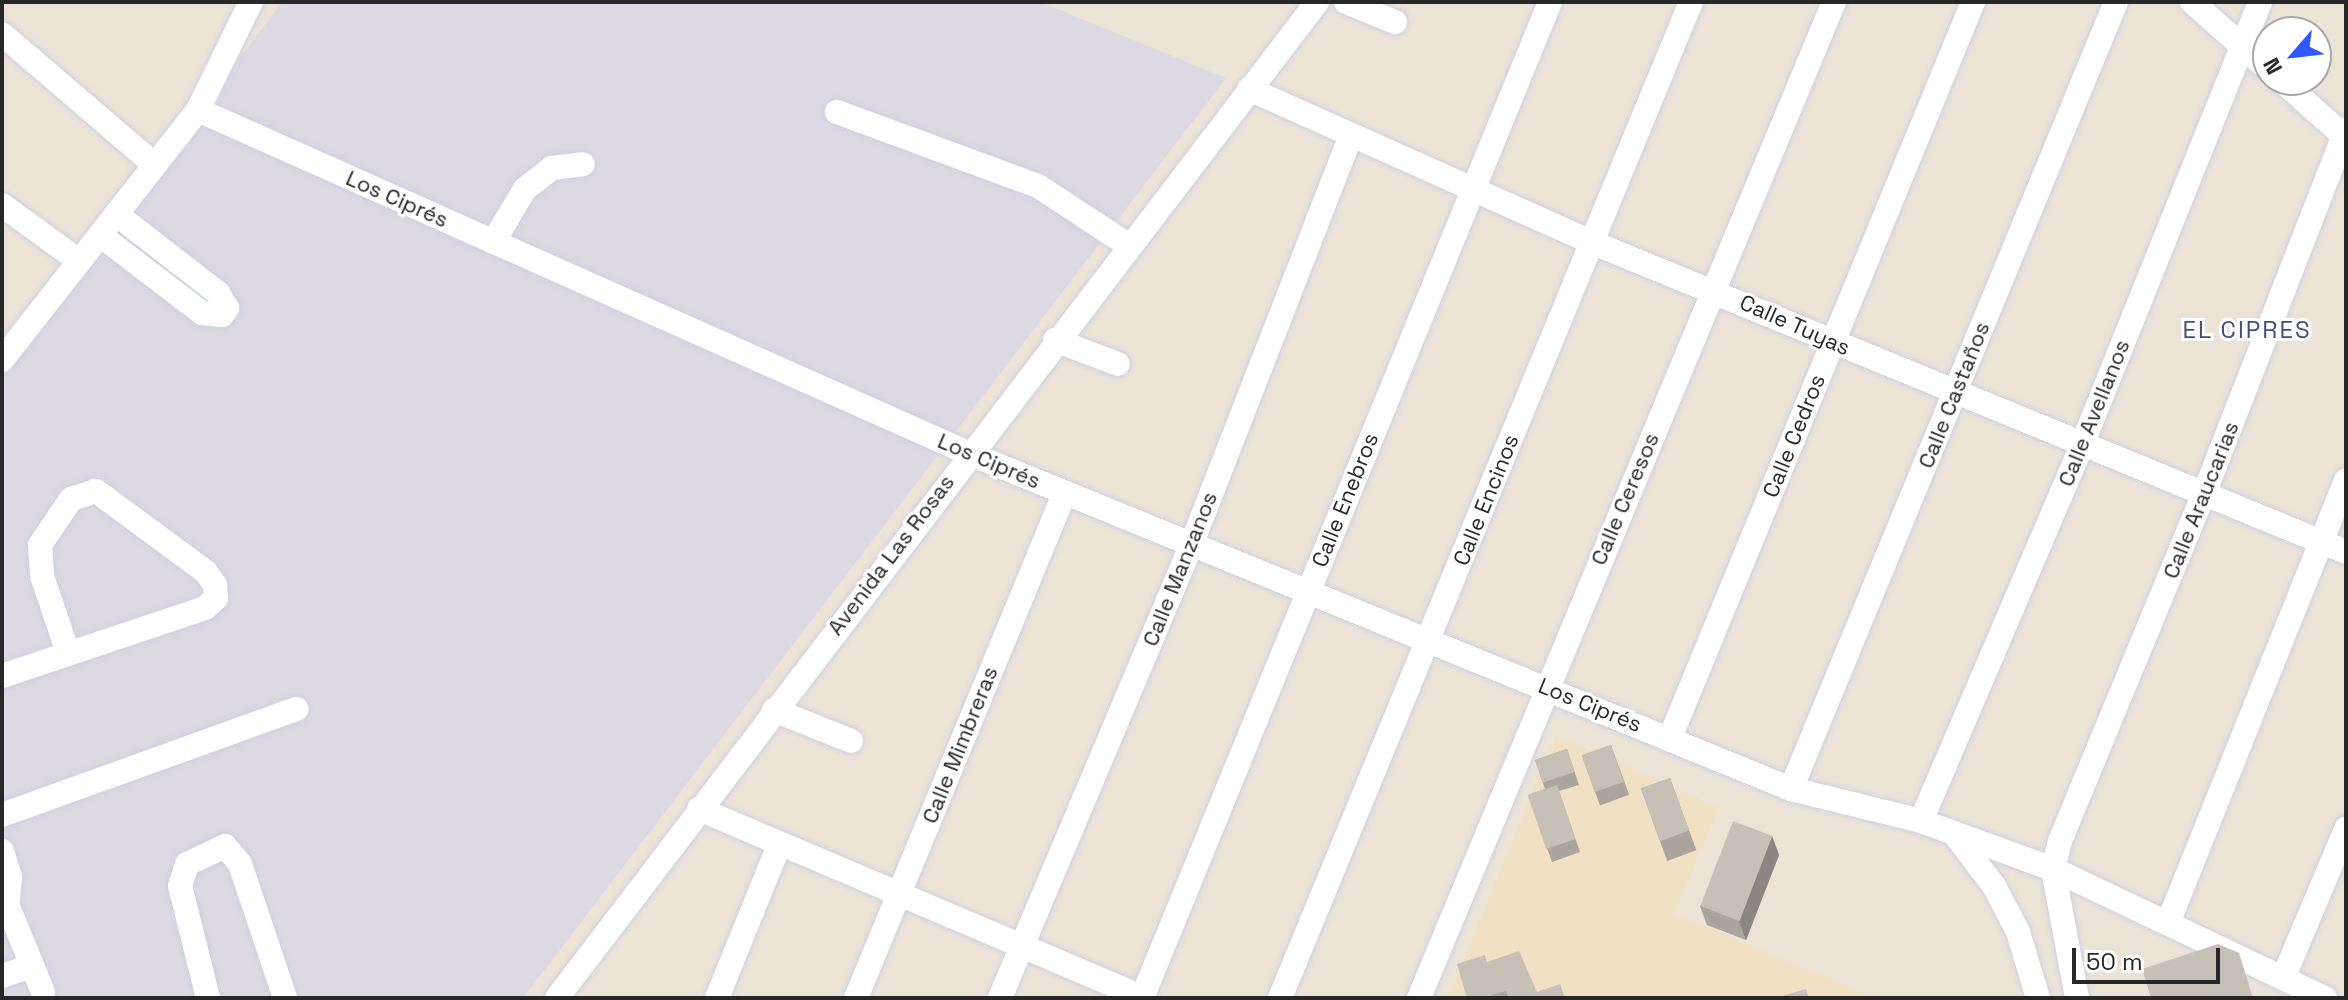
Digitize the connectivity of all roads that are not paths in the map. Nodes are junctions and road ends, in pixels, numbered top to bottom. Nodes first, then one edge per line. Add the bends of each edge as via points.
1 (1317, 2) edge
2 (1346, 2) edge
3 (1550, 2) edge
4 (1691, 2) edge
5 (1834, 2) edge
6 (1973, 2) edge
7 (2116, 2) edge
8 (2192, 2) edge
9 (2260, 2) edge
10 (238, 7) edge
11 (1395, 22) dead end
12 (2, 34) edge
13 (2242, 45) junction
14 (2252, 54) edge
15 (1249, 89) junction
16 (2300, 96) edge
17 (198, 110) junction
18 (837, 112) dead end
19 (2345, 135) edge
20 (1351, 136) junction
21 (583, 164) dead end
22 (155, 165) junction
23 (1471, 190) junction
24 (2, 205) edge
25 (116, 214) junction
26 (100, 235) junction
27 (493, 242) junction
28 (1591, 242) junction
29 (1128, 245) junction
30 (79, 261) junction
31 (1714, 288) junction
32 (1055, 340) junction
33 (1832, 343) junction
34 (2, 360) edge
35 (1118, 364) dead end
36 (1955, 392) junction
37 (2082, 445) junction
38 (968, 453) junction
39 (2346, 480) edge
40 (1065, 492) junction
41 (2204, 494) junction
42 (2321, 541) junction
43 (1192, 543) junction
44 (2346, 552) edge
45 (1307, 592) junction
46 (1429, 640) junction
47 (68, 653) junction
48 (2, 676) edge
49 (1545, 687) junction
50 (297, 709) dead end
51 (774, 710) junction
52 (1670, 738) junction
53 (851, 741) dead end
54 (1791, 789) junction
55 (699, 809) junction
56 (2, 815) edge
57 (1921, 821) junction
58 (2346, 829) edge
59 (1956, 836) junction
60 (779, 845) junction
61 (2, 851) edge
62 (2053, 869) junction
63 (6, 887) edge
64 (899, 893) junction
65 (2168, 923) junction
66 (1022, 946) junction
67 (31, 966) junction
68 (2, 976) edge
69 (2284, 976) junction
70 (43, 992) dead end
71 (208, 998) edge
72 (285, 998) edge
73 (557, 998) edge
74 (717, 998) edge
75 (856, 998) edge
76 (1000, 998) edge
77 (1143, 998) edge
78 (1280, 998) edge
79 (1419, 998) edge
80 (2038, 998) edge
81 (2077, 998) edge
82 (2325, 998) edge

1 - 15 street, Avenida Las Rosas
2 - 11 street
3 - 23 street, Calle Enebros
4 - 28 street, Calle Encinos
5 - 31 street, Calle Ceresos
6 - 33 street, Calle Cedros
7 - 36 street, Calle Castaños
8 - 13 street
9 - 13 street, Calle Avellanos
10 - 17 street via 215,83
12 - 22 street
13 - 14 street
13 - 37 street, Calle Avellanos
15 - 20 street, Calle Tuyas
15 - 29 street, Avenida Las Rosas
16 - 19 street
17 - 22 street
17 - 27 street, Los Ciprés
18 - 29 street via 1038,186
19 - 41 street, Calle Araucarias
20 - 23 street, Calle Tuyas
20 - 43 street, Calle Manzanos
21 - 27 street via 564,163 540,176 514,203
22 - 25 street
23 - 28 street, Calle Tuyas
23 - 45 street, Calle Enebros
24 - 30 street
25 - 26 street
25 - 26 street via 218,293 227,308 222,315 202,313
26 - 30 street
27 - 38 street, Los Ciprés
28 - 31 street, Calle Tuyas
28 - 46 street, Calle Encinos
29 - 32 street, Avenida Las Rosas
30 - 34 street
31 - 33 street, Calle Tuyas
31 - 49 street, Calle Ceresos
32 - 35 street
32 - 38 street, Avenida Las Rosas
33 - 36 street, Calle Tuyas
33 - 52 street, Calle Cedros
36 - 37 street, Calle Tuyas
36 - 54 street, Calle Castaños
37 - 41 street, Calle Tuyas
37 - 57 street, Calle Avellanos
38 - 40 street, Los Ciprés
38 - 51 street, Avenida Las Rosas
39 - 42 street
40 - 43 street, Los Ciprés
40 - 64 street, Calle Mimbreras
41 - 42 street, Calle Tuyas
41 - 62 street, Calle Araucarias
42 - 44 street, Calle Tuyas
42 - 65 street
43 - 45 street, Los Ciprés
43 - 66 street, Calle Manzanos
45 - 46 street, Los Ciprés
45 - 77 street, Calle Enebros
46 - 49 street, Los Ciprés
46 - 78 street, Calle Encinos
47 - 47 street via 205,608 217,592 206,572 96,491 71,499 40,545 42,576
47 - 48 street
49 - 52 street, Los Ciprés
49 - 79 street, Calle Ceresos
50 - 56 street
51 - 53 street
51 - 55 street, Avenida Las Rosas
52 - 54 street, Los Ciprés
54 - 57 street, Los Ciprés
55 - 60 street
55 - 73 street, Avenida Las Rosas
57 - 59 street, Los Ciprés
58 - 69 street
59 - 62 street, Los Ciprés
59 - 80 street via 2012,920
60 - 64 street
60 - 74 street
61 - 63 street
62 - 65 street, Los Ciprés
62 - 81 street
63 - 67 street
64 - 66 street
64 - 75 street, Calle Mimbreras
65 - 69 street, Los Ciprés
66 - 76 street, Calle Manzanos
66 - 77 street
67 - 68 street
67 - 70 street
69 - 82 street, Los Ciprés
71 - 72 street via 180,886 187,864 225,846 240,864

